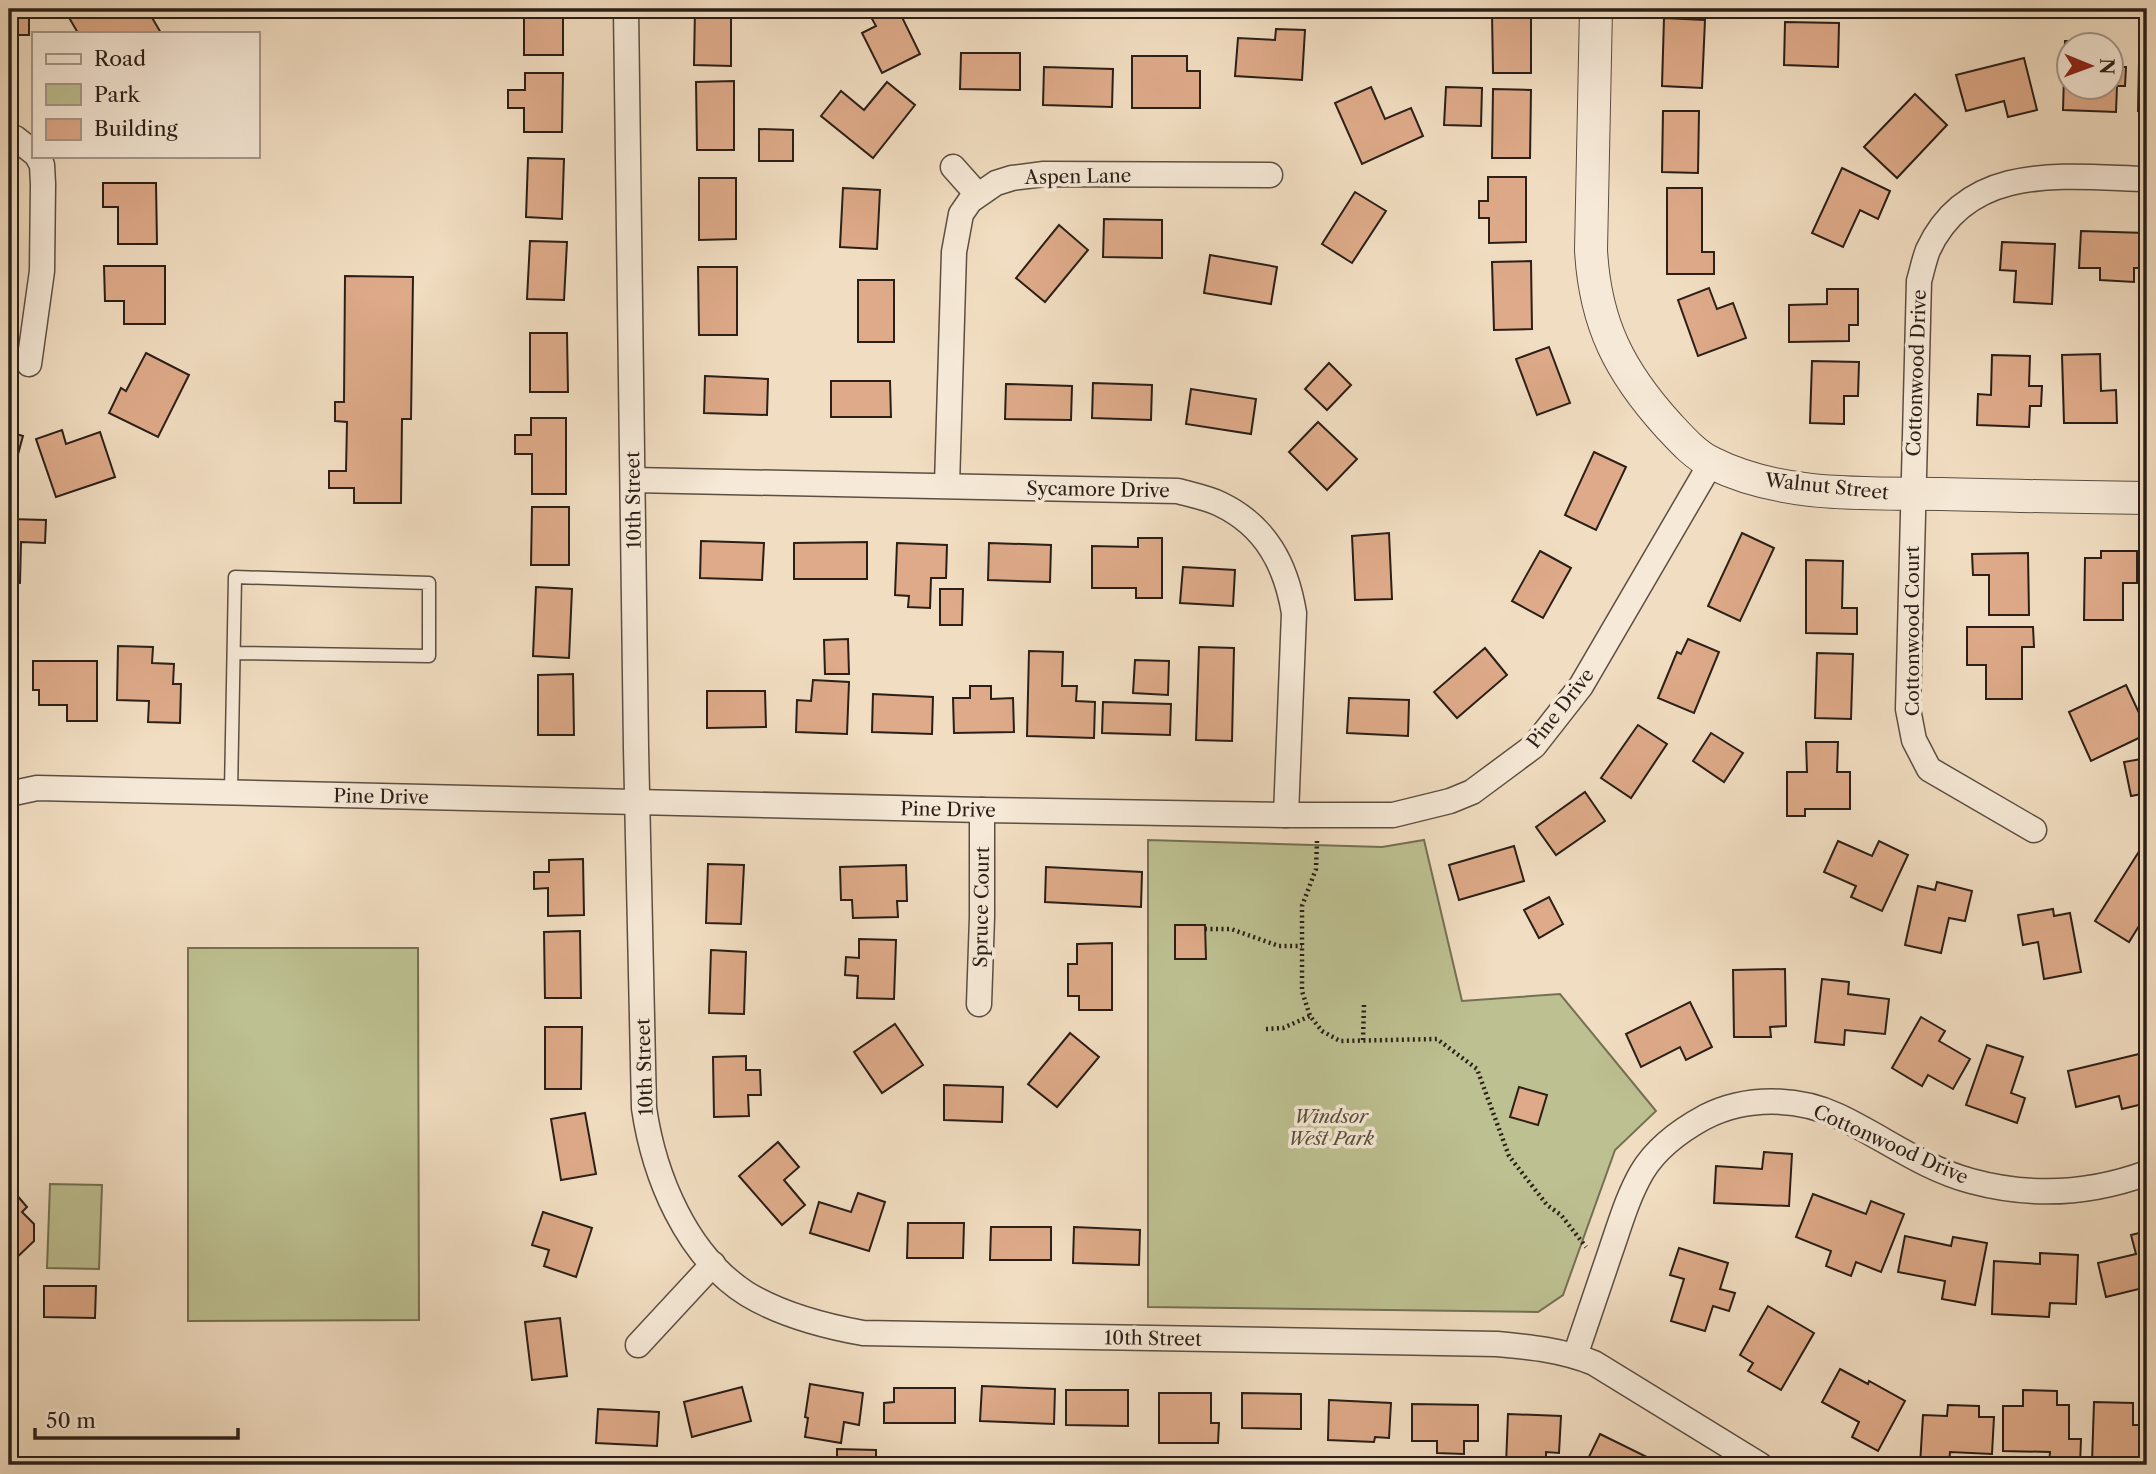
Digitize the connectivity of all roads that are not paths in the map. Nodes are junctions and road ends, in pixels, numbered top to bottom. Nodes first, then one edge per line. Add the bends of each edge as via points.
1 (626, 9) edge
2 (1596, 9) edge
3 (9, 136) edge
4 (32, 151) edge
5 (38, 158) edge
6 (953, 167) dead end
7 (1270, 175) dead end
8 (2147, 179) edge
9 (977, 194) junction
10 (29, 364) dead end
11 (1711, 463) junction
12 (633, 480) junction
13 (947, 485) junction
14 (1913, 494) junction
15 (2147, 498) edge
16 (235, 653) junction
17 (231, 792) junction
18 (9, 794) edge
19 (639, 801) junction
20 (982, 810) junction
21 (1286, 815) junction
22 (2034, 830) dead end
23 (979, 1004) dead end
24 (2147, 1174) edge
25 (713, 1264) junction
26 (638, 1345) dead end
27 (1575, 1356) junction
28 (1760, 1465) edge

1 - 12 street, 10th Street
2 - 11 street, Walnut Street via 1591,250 1600,312 1615,351 1643,397 1680,438
3 - 4 street
5 - 10 street via 43,184 43,271
6 - 9 street
7 - 9 street, Aspen Lane via 1044,174 996,183
8 - 14 street, Cottonwood Drive via 2044,176 2017,180 1963,203 1942,226 1919,281
9 - 13 street via 961,214 954,252
11 - 14 street, Walnut Street via 1789,486
11 - 21 street, Pine Drive via 1581,686 1534,746 1472,792 1450,801 1393,815
12 - 13 street, Sycamore Drive
12 - 19 street, 10th Street
13 - 21 street, Sycamore Drive via 1178,491 1220,504 1254,525 1281,567 1294,613
14 - 15 street, Walnut Street
14 - 22 street, Cottonwood Court via 1908,709 1914,740 1929,769
16 - 16 lane via 429,656 429,583 236,577
16 - 17 lane
17 - 18 street, Pine Drive via 37,788
17 - 19 street, Pine Drive
19 - 20 street, Pine Drive
19 - 25 street, 10th Street via 644,1108 649,1139 670,1201
20 - 21 street, Pine Drive
20 - 23 street, Spruce Court
24 - 27 street, Cottonwood Drive via 2077,1191 2020,1191 1945,1173 1840,1116 1797,1103 1768,1101 1715,1112 1675,1135 1643,1170 1629,1198
25 - 26 street
25 - 27 street, 10th Street via 748,1294 779,1309 828,1327 863,1333 1497,1344
27 - 28 street, 10th Street via 1594,1363

